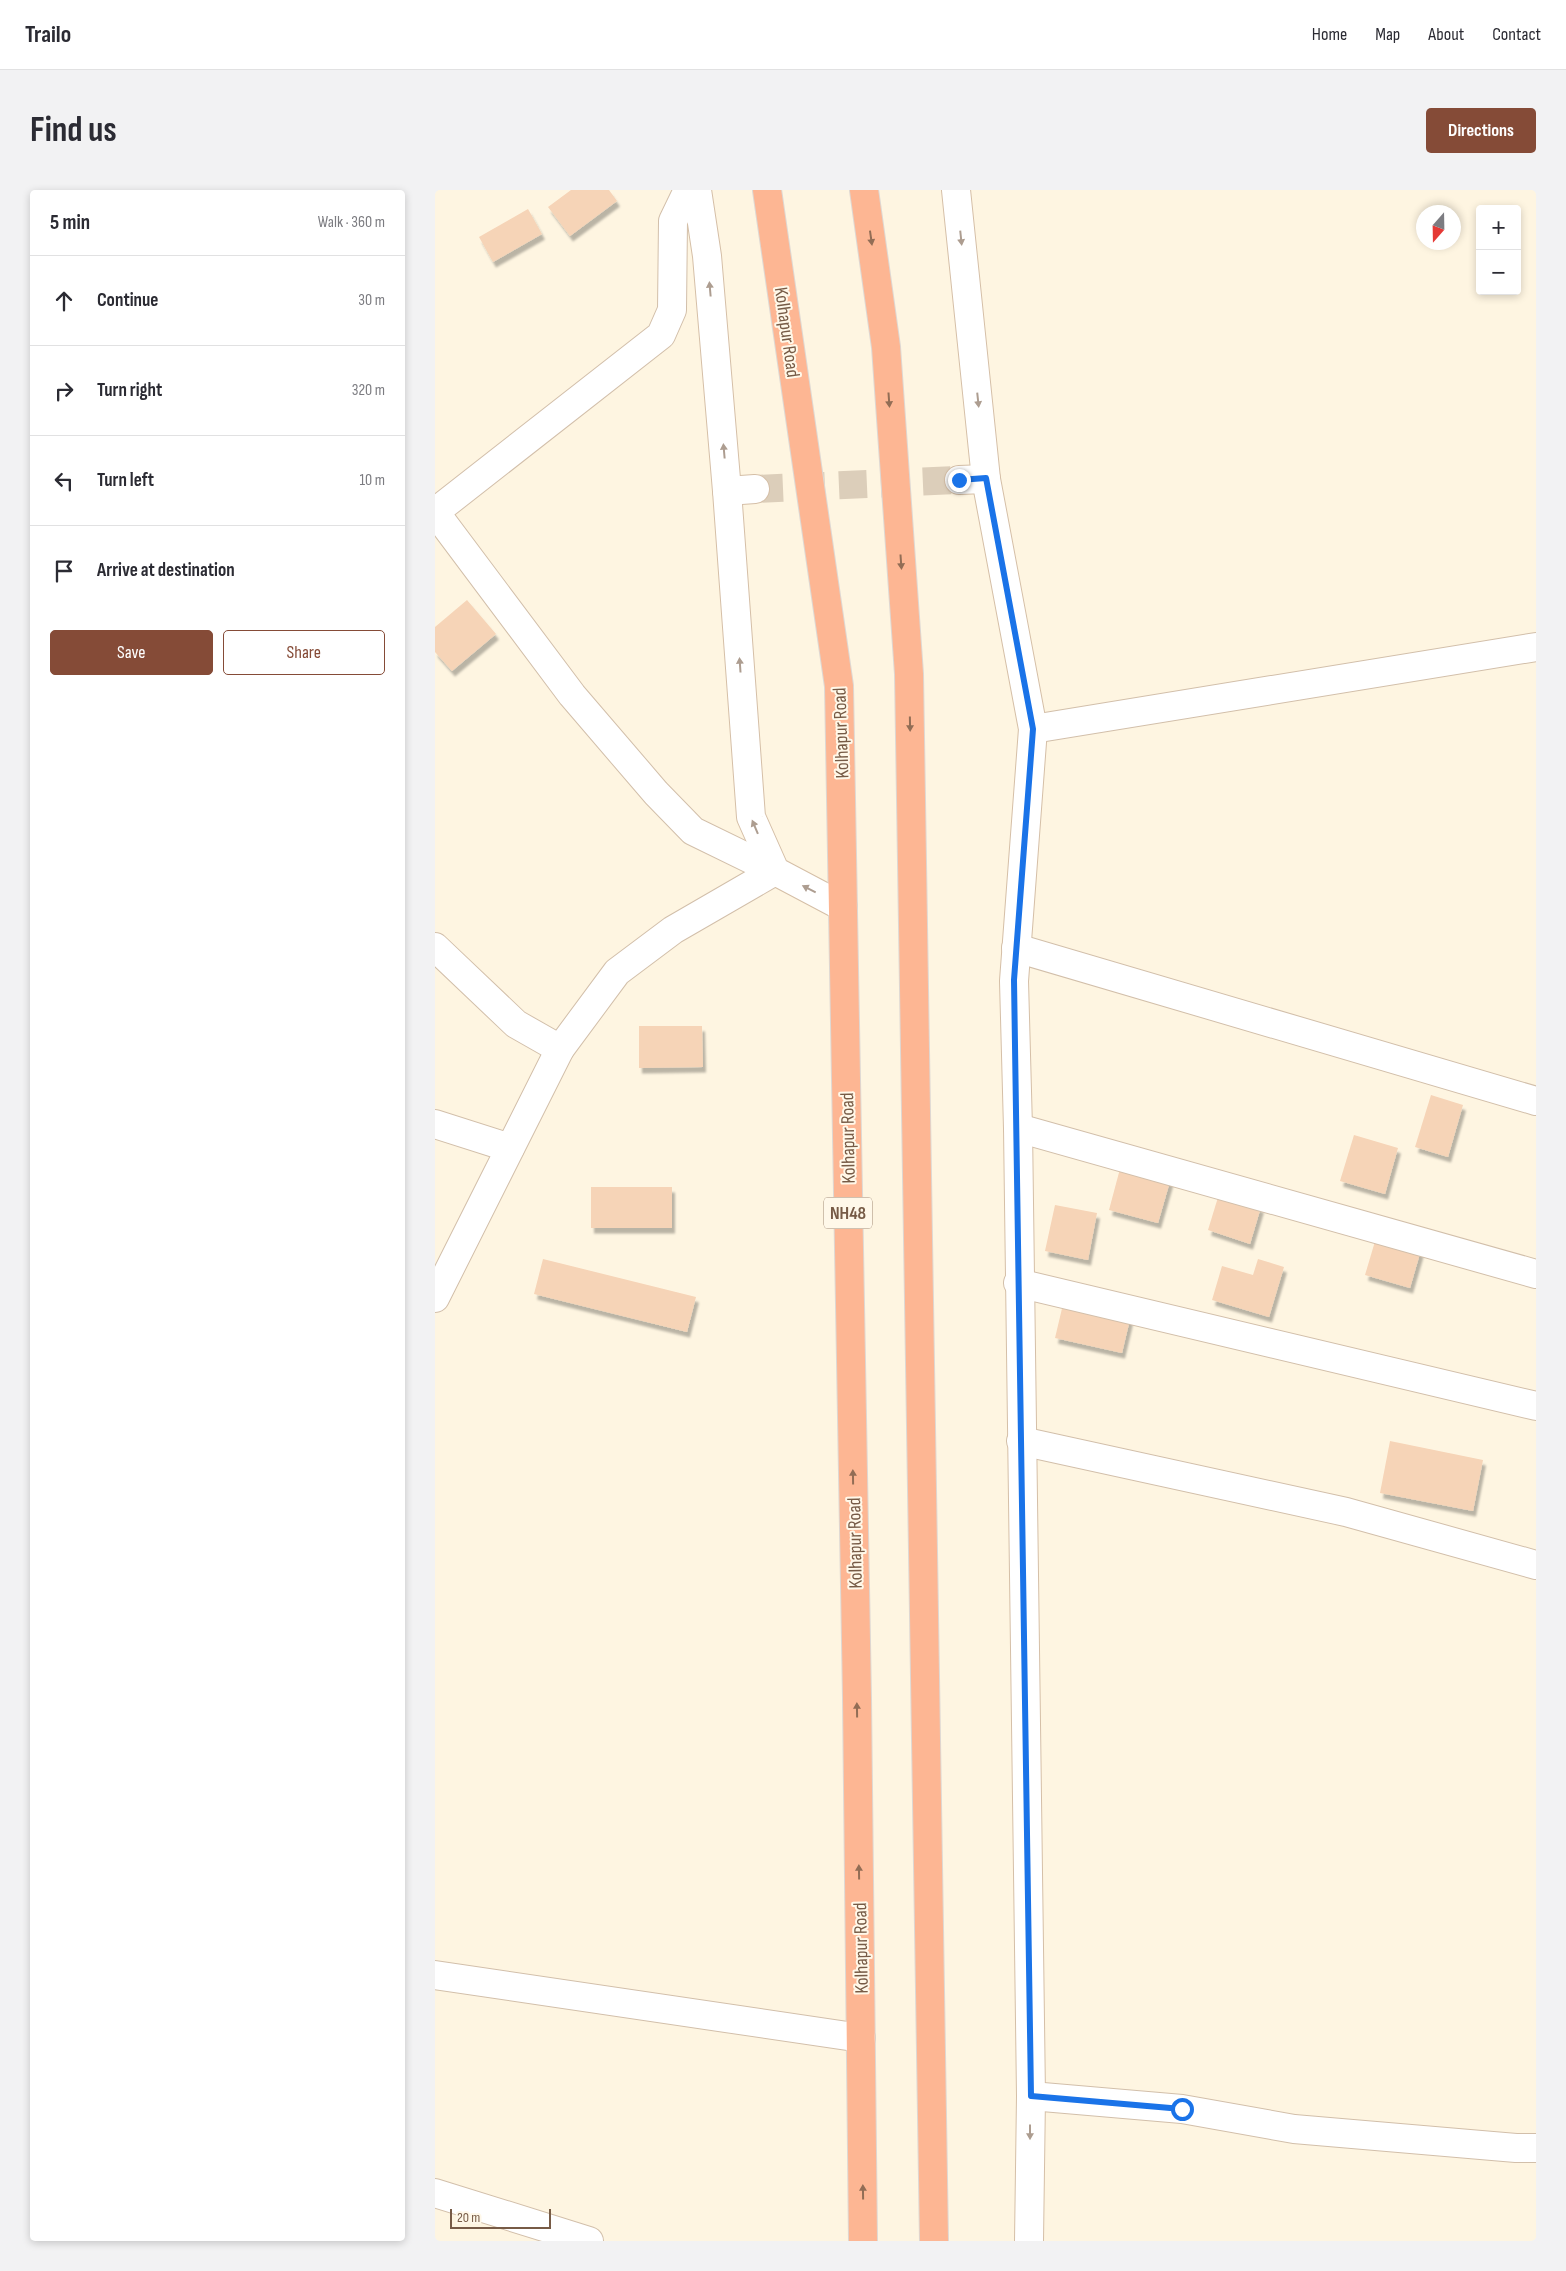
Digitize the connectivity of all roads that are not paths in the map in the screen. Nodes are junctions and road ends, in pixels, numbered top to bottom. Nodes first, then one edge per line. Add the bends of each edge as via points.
1 (688, 190) edge
2 (697, 190) edge
3 (767, 190) edge
4 (864, 190) edge
5 (956, 190) edge
6 (986, 478) junction
7 (959, 480) tunnel mouth
8 (755, 489) tunnel mouth
9 (727, 491) junction
10 (1536, 647) edge
11 (1033, 729) junction
12 (775, 872) junction
13 (843, 907) junction
14 (435, 947) edge
15 (1016, 948) junction
16 (560, 1049) junction
17 (1536, 1102) edge
18 (435, 1124) edge
19 (1017, 1128) junction
20 (511, 1148) junction
21 (1536, 1274) edge
22 (1019, 1283) junction
23 (435, 1298) edge
24 (1536, 1406) edge
25 (1021, 1441) junction
26 (1536, 1565) edge
27 (435, 1975) edge
28 (861, 2038) junction
29 (1031, 2096) junction
30 (1536, 2148) edge
31 (435, 2193) edge
32 (589, 2241) edge
33 (863, 2241) edge
34 (935, 2241) edge
35 (1029, 2241) edge

1 - 12 street via 673,221 672,310 661,335 435,512 571,695 656,793 693,831
9 -> 2 street via 707,256
3 - 13 highway, Kolhapur Road / NH48 via 839,686
4 -> 34 highway via 886,348 909,674
5 -> 6 street
6 - 7 street
6 - 11 street
8 - 9 street
12 -> 9 street via 751,816
10 - 11 street
11 - 15 street
13 -> 12 street
12 - 16 street via 673,930 617,972
28 -> 13 highway, Kolhapur Road / NH48
14 - 16 street via 516,1024
15 - 17 street
15 - 19 street
16 - 20 street
18 - 20 street
19 - 21 street
19 - 22 street
20 - 23 street
22 - 24 street
22 - 25 street
25 - 26 street via 1346,1512
25 - 29 street
27 - 28 street
33 -> 28 highway, Kolhapur Road / NH48
29 - 30 street via 1182,2109 1294,2129
29 -> 35 street
31 - 32 street

